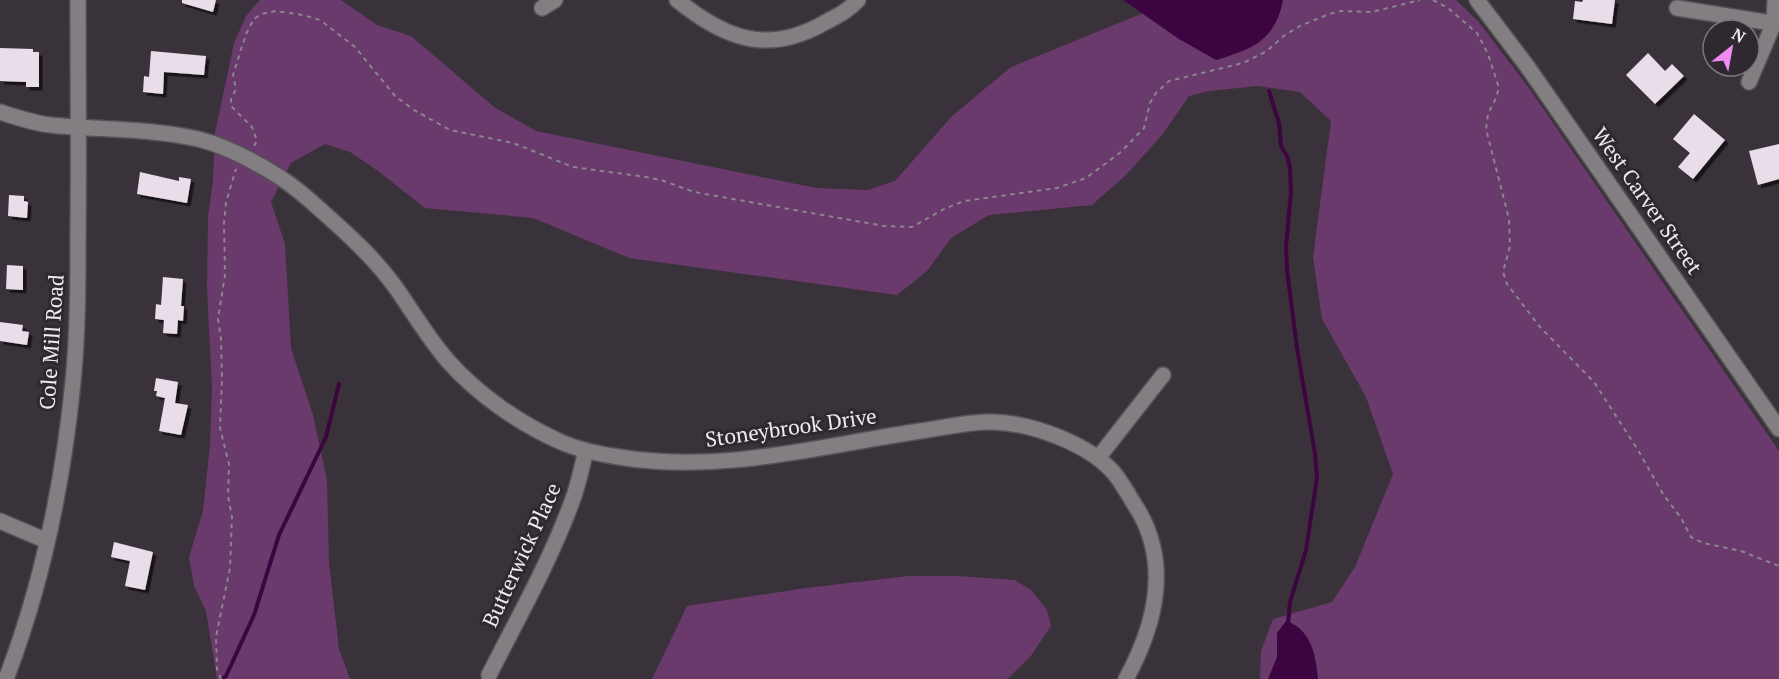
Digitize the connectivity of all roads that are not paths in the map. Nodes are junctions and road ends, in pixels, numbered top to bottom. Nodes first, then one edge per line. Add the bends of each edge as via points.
1 (78, 0) edge
2 (677, 0) edge
3 (858, 0) edge
4 (1477, 0) edge
5 (1775, 0) edge
6 (1677, 8) dead end
7 (1776, 23) edge
8 (1749, 82) dead end
9 (0, 112) edge
10 (79, 128) junction
11 (1163, 375) dead end
12 (1779, 429) edge
13 (586, 451) junction
14 (1098, 458) junction
15 (0, 521) edge
16 (47, 541) junction
17 (489, 675) dead end
18 (6, 679) edge
19 (1126, 679) edge

1 - 10 street, Cole Mill Road
2 - 3 street via 721,28 766,41 810,30 836,18
4 - 12 street, West Carver Street
5 - 7 street
6 - 7 street
7 - 8 street
9 - 10 street, Stoneybrook Drive via 28,121
10 - 13 street, Stoneybrook Drive via 194,138 260,165 296,188 368,254 464,377 540,431
10 - 16 street, Cole Mill Road via 74,372
11 - 14 street
13 - 14 street, Stoneybrook Drive via 676,463 718,462 993,422 1046,432
13 - 17 street, Butterwick Place via 567,513
14 - 19 street, Stoneybrook Drive via 1113,472 1140,513 1155,556 1152,619
15 - 16 street
16 - 18 street, Cole Mill Road via 28,616

